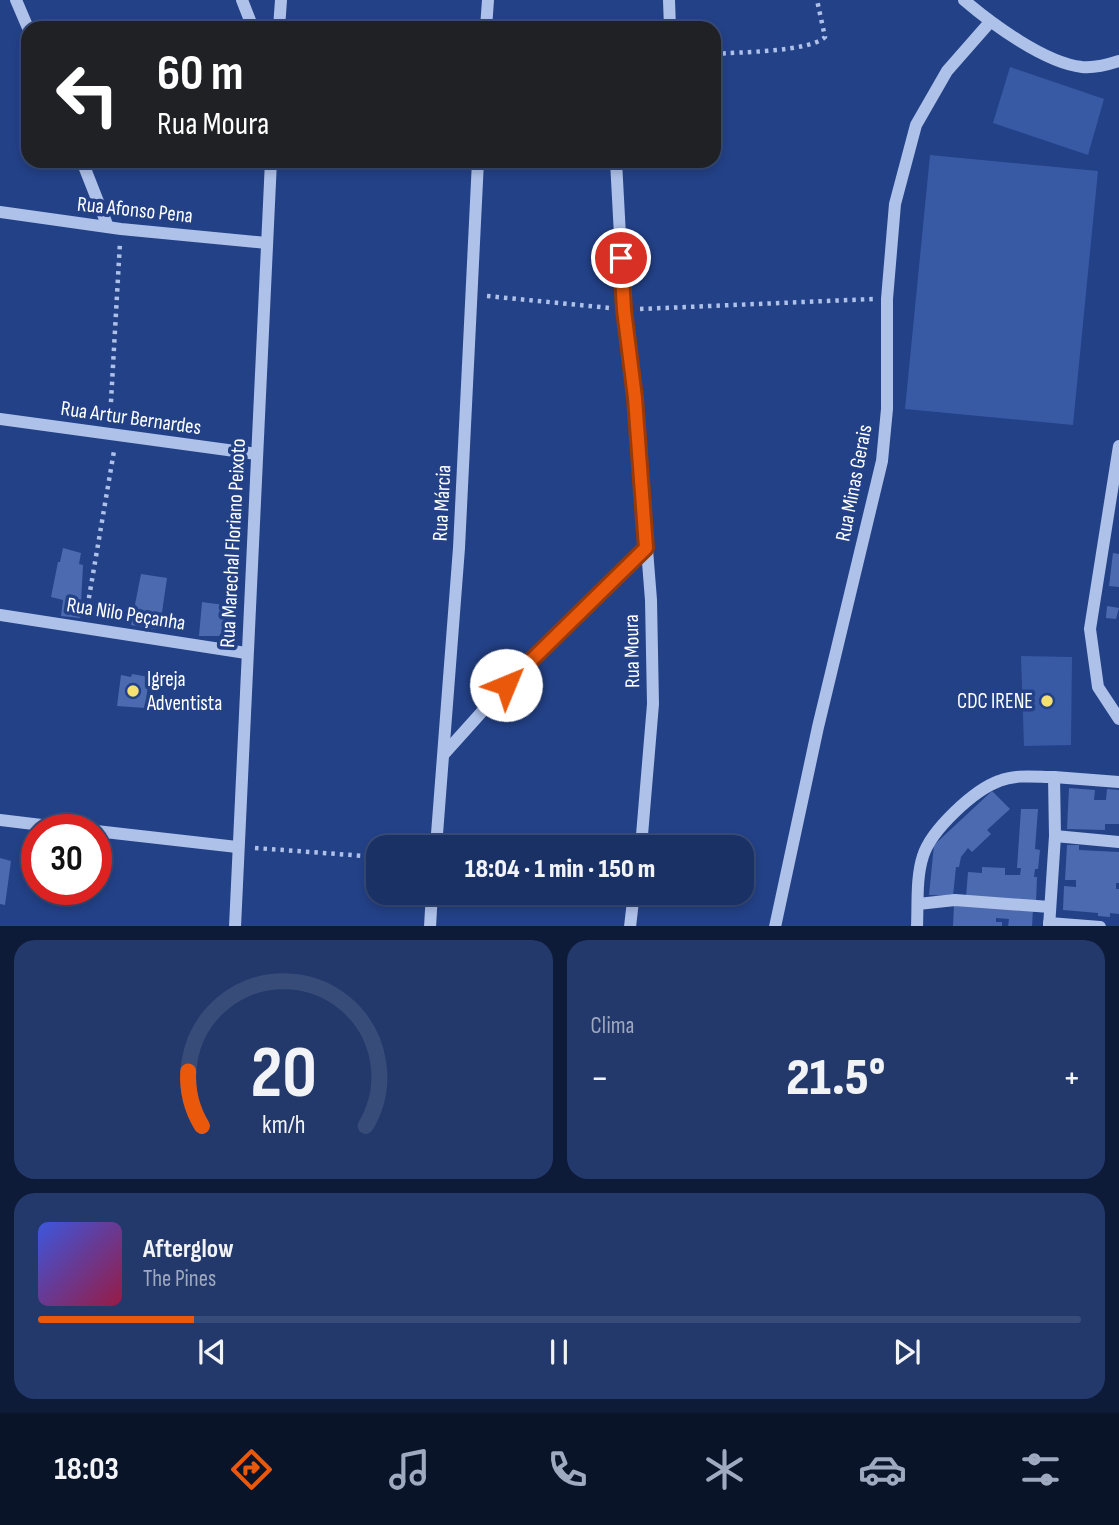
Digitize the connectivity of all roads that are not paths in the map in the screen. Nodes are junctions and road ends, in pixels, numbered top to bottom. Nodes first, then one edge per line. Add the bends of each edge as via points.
1 (16, 0) edge
2 (242, 0) edge
3 (281, 0) edge
4 (488, 0) edge
5 (669, 0) edge
6 (964, 0) edge
7 (25, 21) edge
8 (250, 21) edge
9 (280, 21) edge
10 (486, 21) edge
11 (671, 21) edge
12 (990, 22) junction
13 (1119, 61) edge
14 (85, 168) edge
15 (271, 168) edge
16 (478, 168) edge
17 (616, 168) edge
18 (0, 212) edge
19 (114, 228) junction
20 (267, 243) junction
21 (0, 419) edge
22 (1119, 446) edge
23 (257, 454) junction
24 (646, 548) junction
25 (0, 615) edge
26 (246, 653) junction
27 (1119, 719) edge
28 (444, 754) junction
29 (1054, 777) junction
30 (1119, 782) edge
31 (0, 820) edge
32 (21, 823) edge
33 (112, 833) edge
34 (437, 835) edge
35 (642, 835) edge
36 (1055, 836) junction
37 (1119, 842) edge
38 (237, 847) junction
39 (918, 904) junction
40 (431, 905) edge
41 (633, 905) edge
42 (1050, 906) junction
43 (1049, 925) edge
44 (235, 926) edge
45 (430, 926) edge
46 (630, 926) edge
47 (775, 926) edge
48 (917, 926) edge
49 (1100, 926) edge

1 - 7 street
2 - 8 street
3 - 9 street
4 - 10 street
5 - 11 street
6 - 12 street
12 - 13 street via 1061,62 1082,67
12 - 47 street, Rua Minas Gerais via 947,71 916,125 895,204 882,461
14 - 19 street
15 - 20 street, Rua Marechal Floriano Peixoto
16 - 28 street, Rua Márcia
17 - 24 street, Rua Moura
18 - 19 street, Rua Afonso Pena
19 - 20 street, Rua Afonso Pena
20 - 23 street, Rua Marechal Floriano Peixoto
21 - 23 street, Rua Artur Bernardes
22 - 27 street via 1090,629 1098,687
23 - 26 street, Rua Marechal Floriano Peixoto
24 - 28 street via 506,685
24 - 35 street, Rua Moura via 653,704
25 - 26 street, Rua Nilo Peçanha
26 - 38 street, Rua Marechal Floriano Peixoto
28 - 34 street, Rua Márcia
29 - 30 street
29 - 36 street
29 - 39 street via 1000,780 938,830 922,858
31 - 32 street
33 - 38 street
36 - 37 street
36 - 42 street
38 - 44 street, Rua Marechal Floriano Peixoto
39 - 42 street via 955,900
39 - 48 street
40 - 45 street
41 - 46 street
42 - 43 street
43 - 49 street

